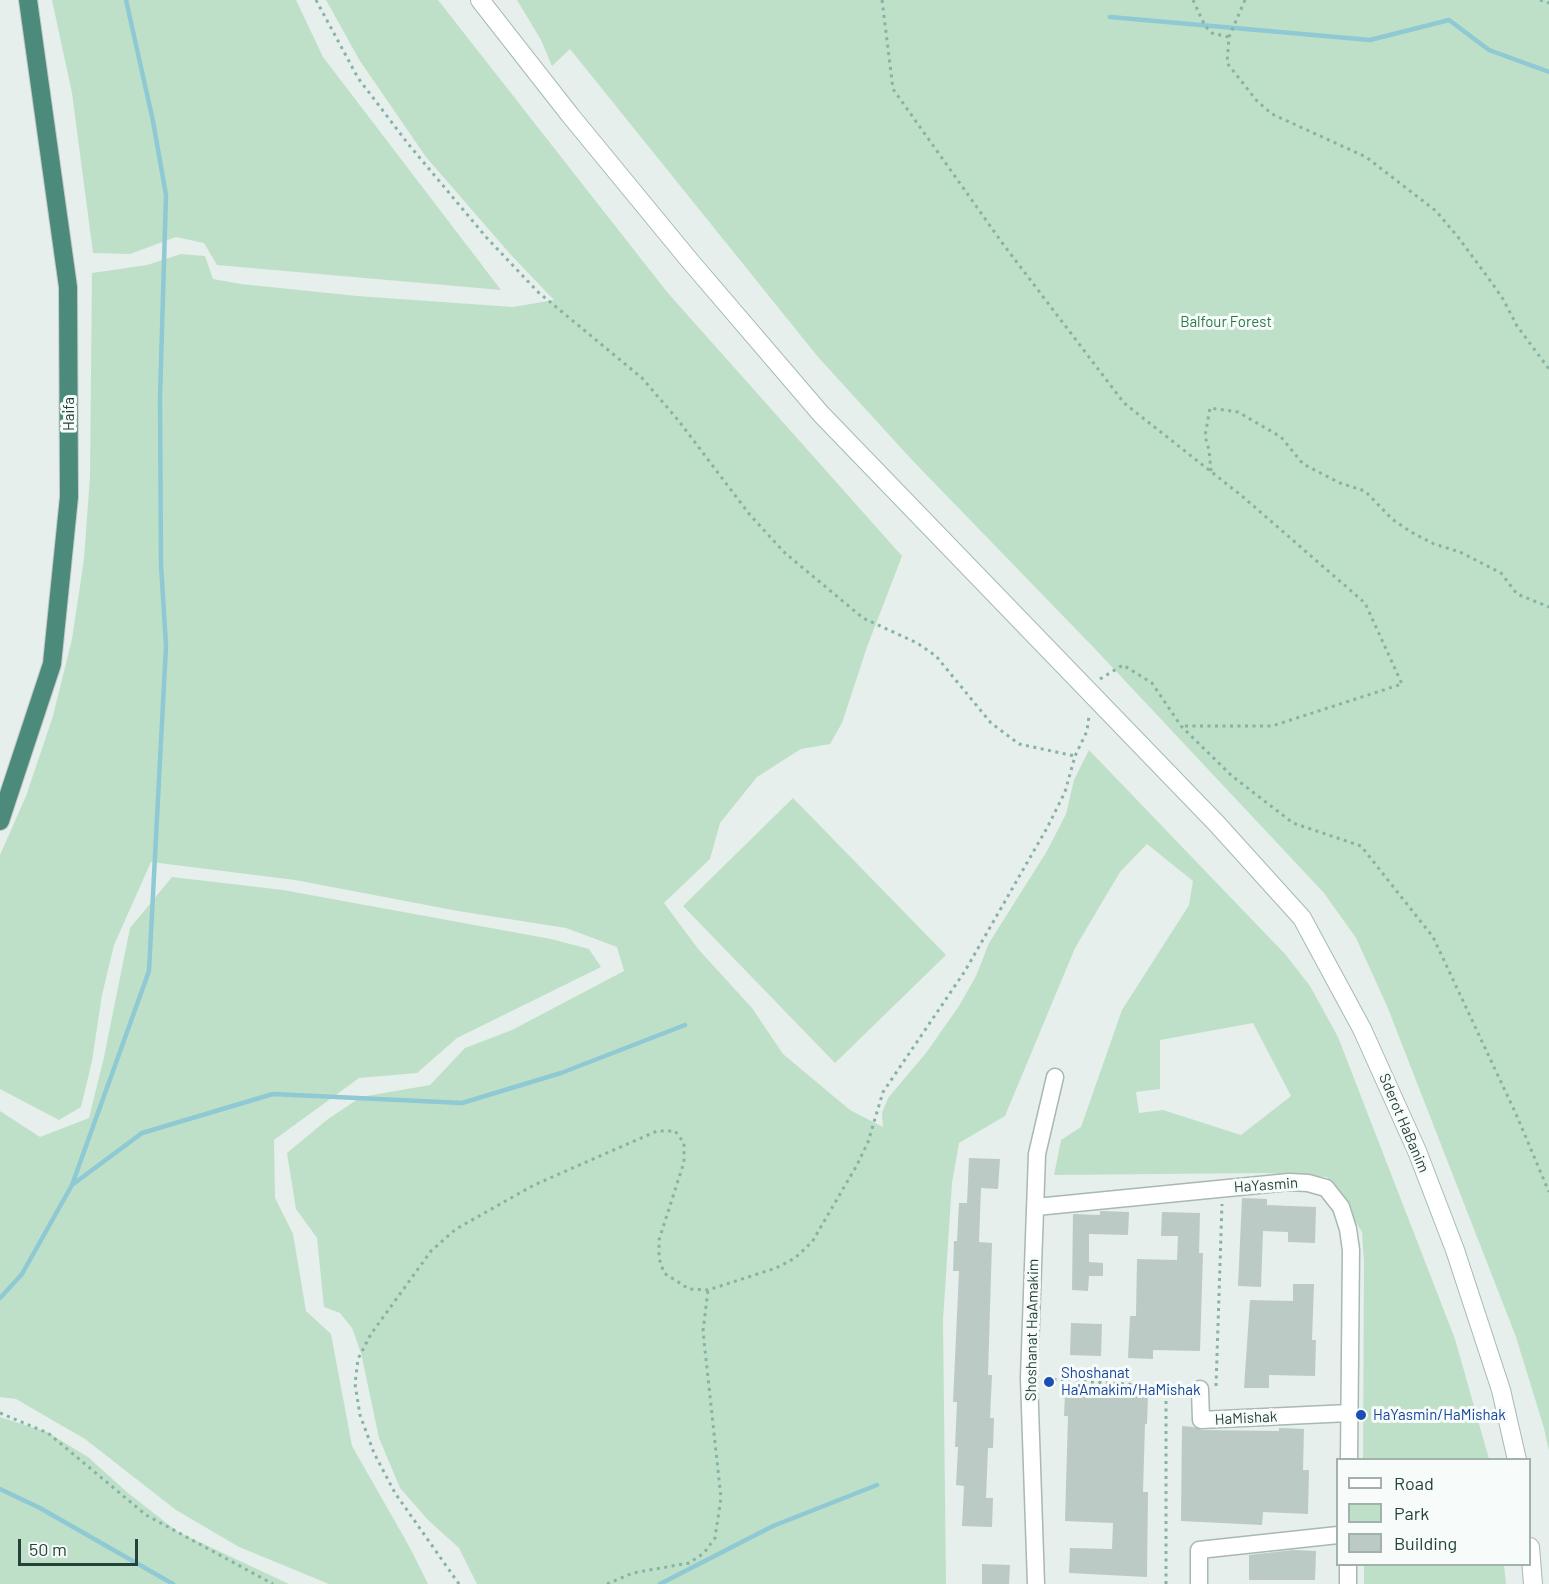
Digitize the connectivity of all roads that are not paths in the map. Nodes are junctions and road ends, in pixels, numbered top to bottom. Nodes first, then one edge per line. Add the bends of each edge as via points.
1 (28, 0) edge
2 (480, 0) edge
3 (0, 821) edge
4 (1054, 1077) dead end
5 (1036, 1207) junction
6 (1200, 1389) road end
7 (1349, 1413) junction
8 (1349, 1458) edge
9 (1517, 1458) edge
10 (1336, 1535) edge
11 (1531, 1559) edge
12 (1348, 1566) edge
13 (1036, 1584) edge
14 (1199, 1584) edge
15 (1348, 1584) edge
16 (1533, 1584) edge

1 - 3 highway, Haifa via 68,287 69,497 52,664
2 - 9 main road, Sderot HaBanim via 690,261 821,414 1217,824 1302,918 1362,1029 1417,1151 1455,1250 1501,1390
4 - 5 street, Shoshanat HaAmakim via 1037,1154
5 - 7 street, HaYasmin via 1289,1182 1326,1188 1341,1207 1348,1229
5 - 13 street, Shoshanat HaAmakim via 1029,1378
6 - 7 street, HaMishak via 1201,1420
7 - 8 street, HaYasmin
10 - 14 street via 1199,1550
11 - 16 main road
12 - 15 street

